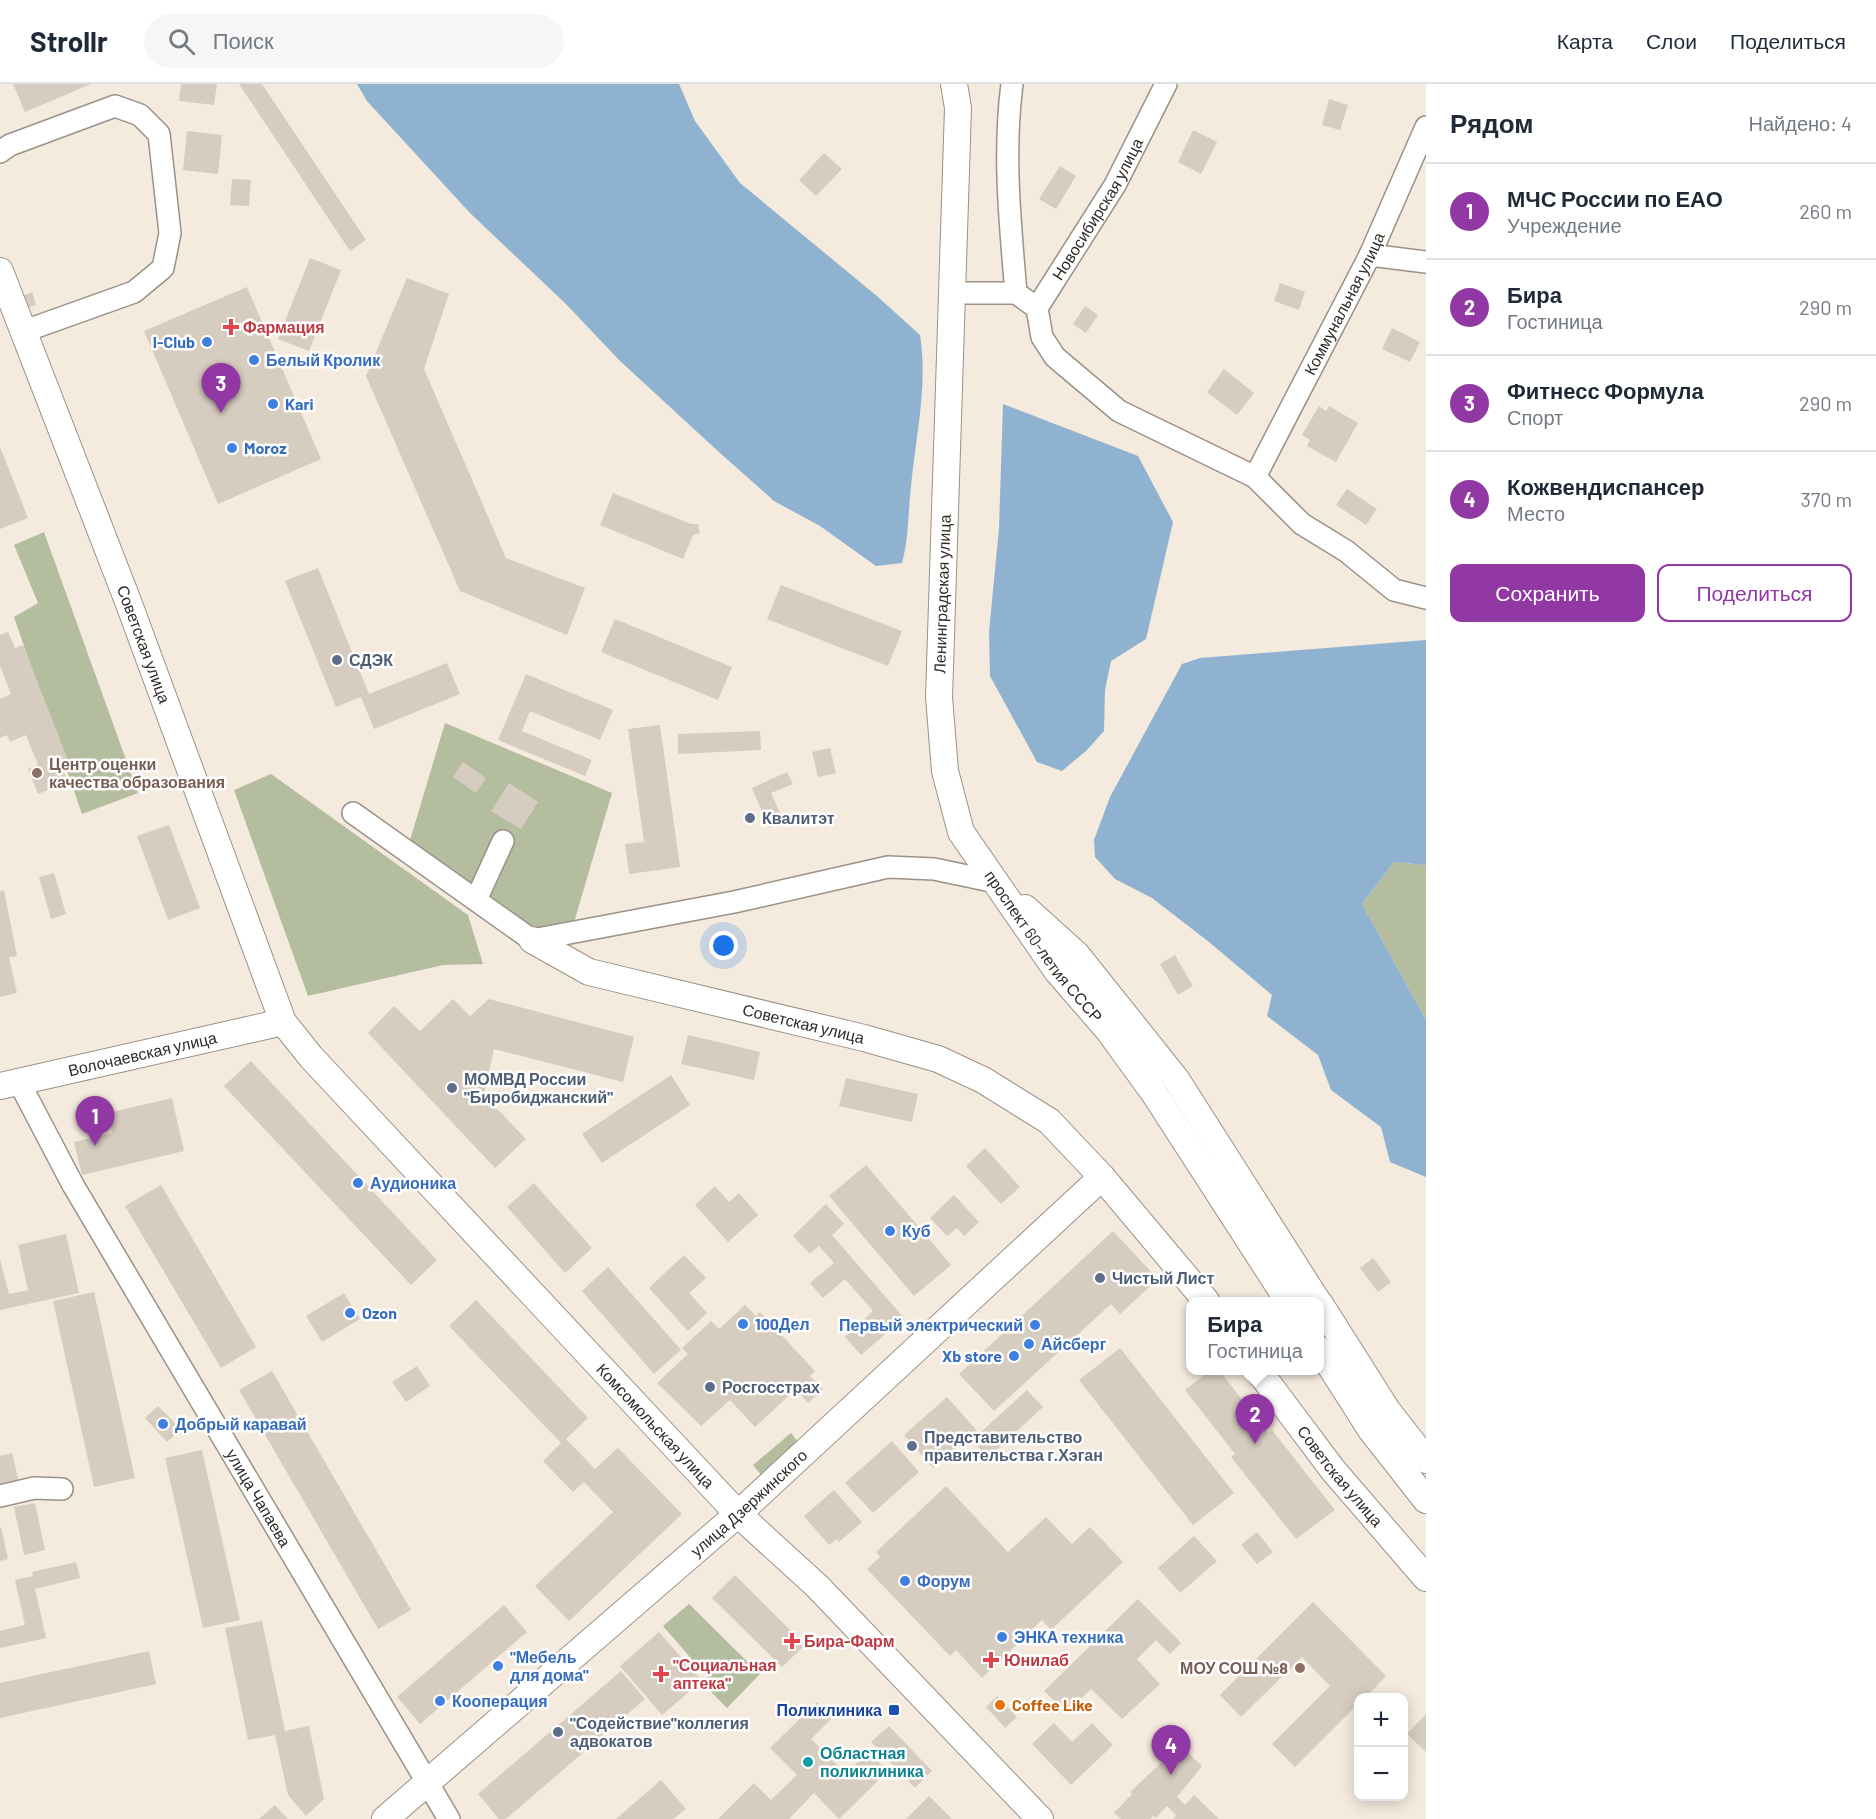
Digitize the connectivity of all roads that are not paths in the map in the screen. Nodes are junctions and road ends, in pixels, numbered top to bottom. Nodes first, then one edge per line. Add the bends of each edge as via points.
1 (954, 84) edge
2 (1012, 84) edge
3 (1166, 84) edge
4 (1426, 127) edge
5 (0, 152) edge
6 (1370, 255) junction
7 (1426, 262) edge
8 (0, 271) edge
9 (954, 293) junction
10 (1016, 293) junction
11 (1037, 308) junction
12 (22, 332) junction
13 (1254, 477) junction
14 (1426, 598) edge
15 (353, 813) dead end
16 (503, 841) dead end
17 (996, 882) junction
18 (476, 900) junction
19 (532, 940) junction
20 (283, 1022) junction
21 (9, 1084) edge
22 (1194, 1130) junction
23 (1102, 1177) junction
24 (1203, 1297) edge
25 (1286, 1297) edge
26 (1315, 1297) edge
27 (1324, 1311) edge
28 (1324, 1356) edge
29 (1261, 1375) edge
30 (1426, 1460) edge
31 (62, 1489) dead end
32 (0, 1496) edge
33 (1426, 1500) edge
34 (738, 1514) junction
35 (1426, 1578) edge
36 (427, 1785) junction
37 (385, 1819) edge
38 (449, 1819) edge
39 (1040, 1819) edge

1 - 9 main road, Ленинградская улица via 958,108
2 - 10 street via 1006,172
3 - 11 street, Новосибирская улица via 1115,185
4 - 6 street, Коммунальная улица
5 - 12 street via 115,106 140,115 159,134 170,233 163,268 134,292
6 - 7 street
6 - 13 street, Коммунальная улица
8 - 12 main road, Советская улица
9 - 10 street
9 - 17 main road, Ленинградская улица via 939,697 945,771 962,832
10 - 11 street
11 - 13 street via 1042,337 1055,357 1119,411
12 - 20 main road, Советская улица via 129,604
13 - 14 street via 1302,524 1346,551 1394,590
15 - 18 street, Советская улица
16 - 18 street
17 - 19 street via 934,869 888,867 734,902
17 - 22 main road, проспект 60-летия СССР via 1057,971
18 - 19 street, Советская улица
19 - 23 main road, Советская улица via 589,972 938,1059 983,1080 1049,1121
20 - 21 main road, Волочаевская улица
20 - 34 main road, Комсомольская улица via 319,1066
21 - 36 street, улица Чапаева via 73,1185
22 - 25 main road, проспект 60-летия СССР
22 - 26 main road, проспект 60-летия СССР
23 - 24 main road, Советская улица
23 - 34 main road, улица Дзержинского
27 - 30 main road, проспект 60-летия СССР via 1387,1410
28 - 33 main road via 1371,1430
29 - 35 main road, Советская улица via 1333,1470
31 - 32 street via 34,1488
34 - 36 main road, улица Дзержинского
34 - 39 main road, Комсомольская улица via 817,1586
36 - 37 main road, улица Дзержинского
36 - 38 street, улица Чапаева

